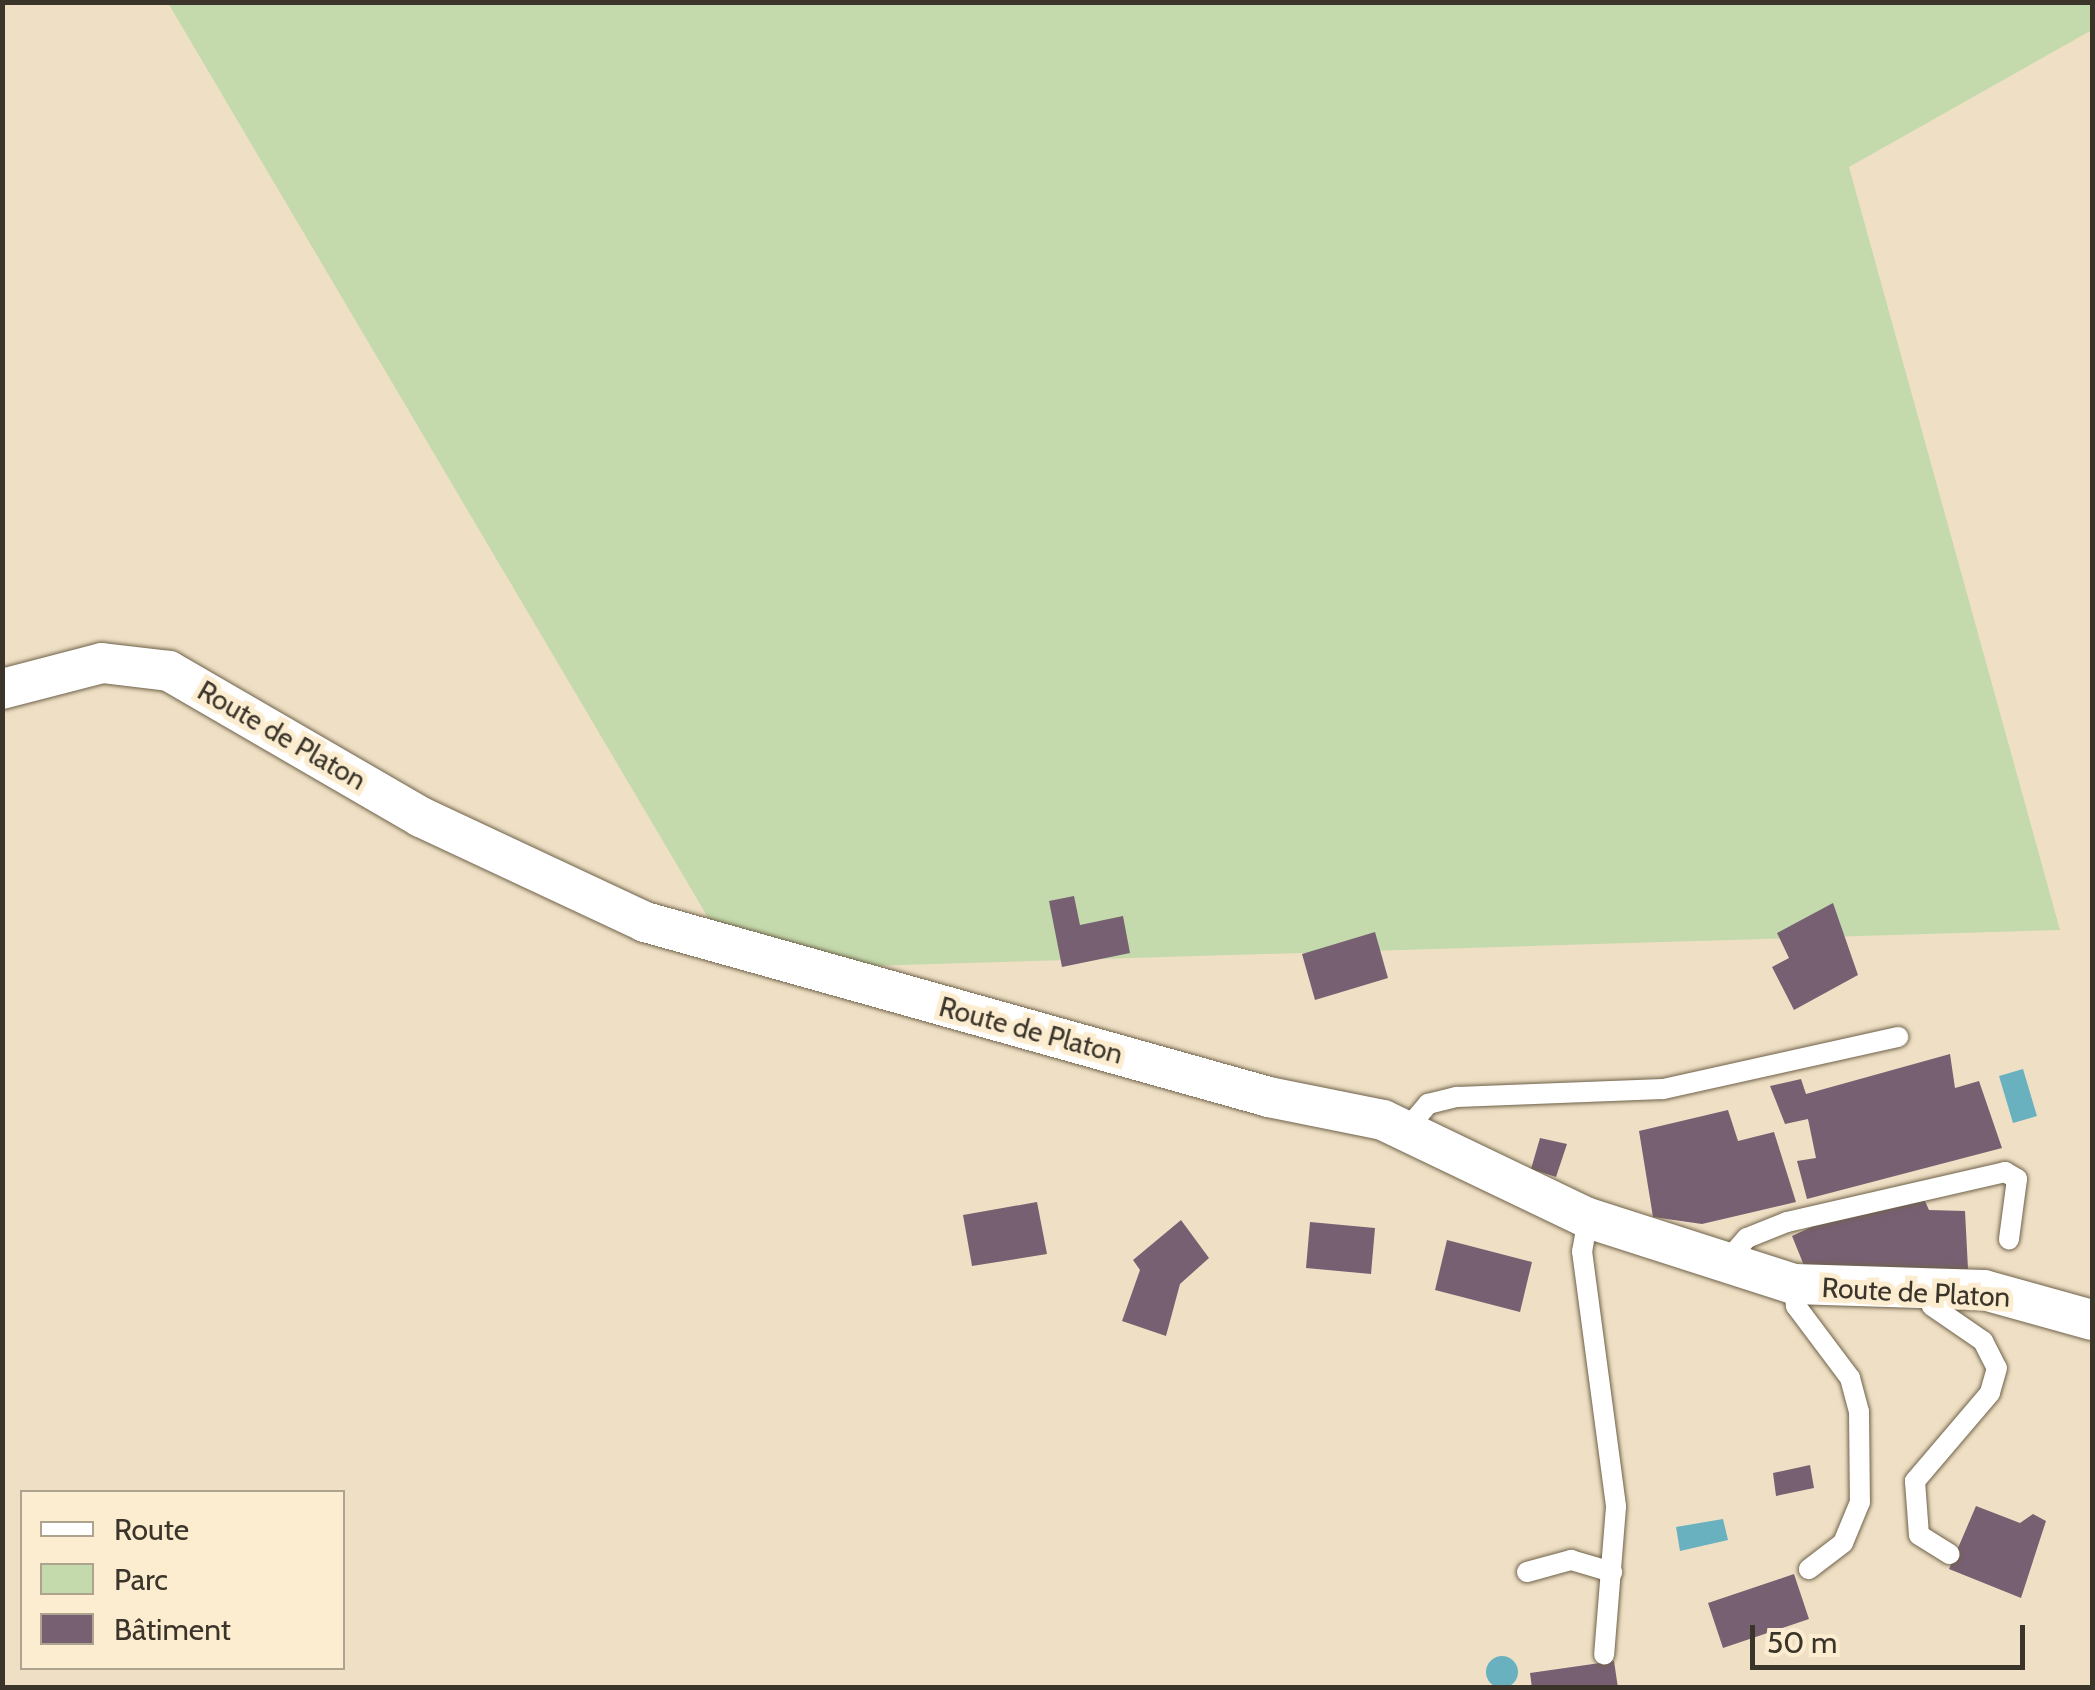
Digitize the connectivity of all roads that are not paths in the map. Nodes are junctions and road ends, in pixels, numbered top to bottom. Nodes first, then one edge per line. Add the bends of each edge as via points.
1 (2, 689) edge
2 (1898, 1036) dead end
3 (1407, 1129) junction
4 (1588, 1218) junction
5 (2009, 1239) dead end
6 (1725, 1263) junction
7 (1794, 1284) junction
8 (1928, 1291) junction
9 (2089, 1310) edge
10 (1949, 1554) dead end
11 (1809, 1568) dead end
12 (1528, 1572) dead end
13 (1612, 1572) junction
14 (1604, 1655) dead end

1 - 3 street, Route de Platon via 102,663 169,671 421,817 645,922
2 - 3 lane via 1663,1089 1457,1097 1428,1104
3 - 4 street, Route de Platon
4 - 6 street, Route de Platon
4 - 13 lane via 1582,1251 1616,1506
5 - 6 lane via 2016,1179 2006,1172 1787,1222 1747,1238
6 - 7 street, Route de Platon
7 - 8 street, Route de Platon
7 - 11 lane via 1796,1306 1850,1378 1859,1412 1860,1502 1843,1543
8 - 9 street, Route de Platon via 1984,1290
8 - 10 lane via 1932,1306 1983,1341 1997,1368 1990,1393 1914,1482 1920,1534
12 - 13 lane via 1571,1560
13 - 14 lane

